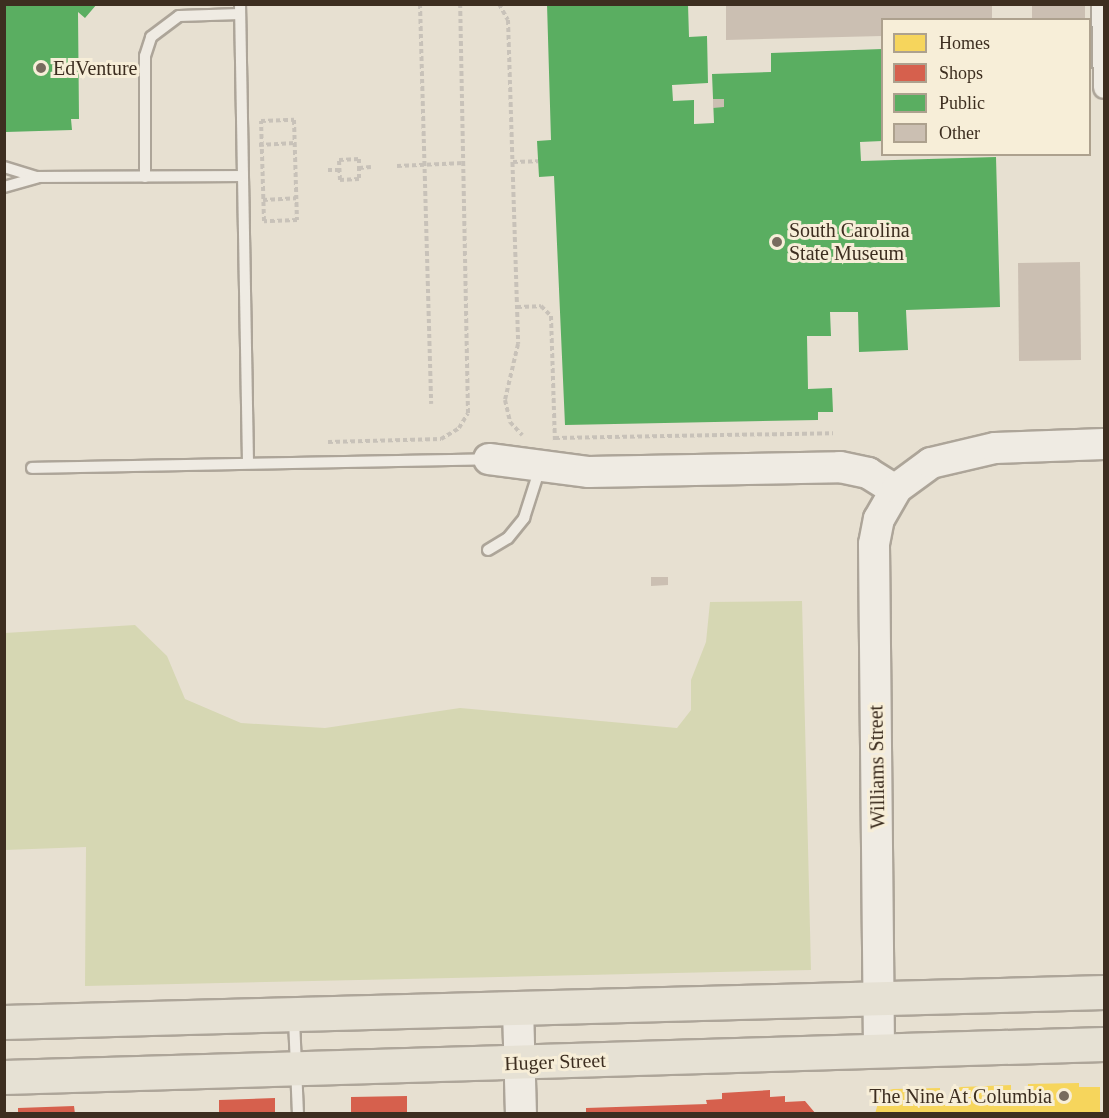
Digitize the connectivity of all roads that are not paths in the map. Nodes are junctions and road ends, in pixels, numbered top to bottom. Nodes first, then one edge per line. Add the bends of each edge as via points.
1 (1102, 4) edge
2 (240, 9) edge
3 (1104, 87) edge
4 (4, 167) edge
5 (243, 176) junction
6 (38, 177) junction
7 (145, 177) junction
8 (4, 187) edge
9 (1104, 444) edge
10 (548, 456) junction
11 (489, 459) joint
12 (248, 463) junction
13 (32, 468) dead end
14 (895, 490) junction
15 (488, 550) dead end
16 (1104, 992) edge
17 (879, 997) junction
18 (518, 1008) junction
19 (294, 1015) junction
20 (4, 1022) edge
21 (1104, 1044) edge
22 (879, 1048) junction
23 (296, 1065) junction
24 (520, 1065) junction
25 (4, 1077) edge
26 (298, 1113) edge
27 (521, 1113) edge

1 - 3 street
2 - 5 lane
2 - 7 lane via 179,16 151,37 145,57
4 - 6 lane
5 - 7 lane
5 - 12 lane
6 - 7 lane
6 - 8 lane
9 - 14 street, Williams Street via 995,448 953,456 921,468
10 - 11 street
10 - 14 street via 589,472 824,466 868,473
10 - 15 lane via 524,518 508,538
11 - 12 lane
12 - 13 lane
14 - 17 street, Williams Street via 879,519 874,544
16 - 17 main road
17 - 18 main road
17 - 22 street, Williams Street
18 - 19 main road
18 - 24 street
19 - 20 main road
19 - 23 lane
21 - 22 main road, Huger Street
22 - 24 main road, Huger Street
23 - 24 main road, Huger Street
23 - 25 main road, Huger Street
23 - 26 lane
24 - 27 street

